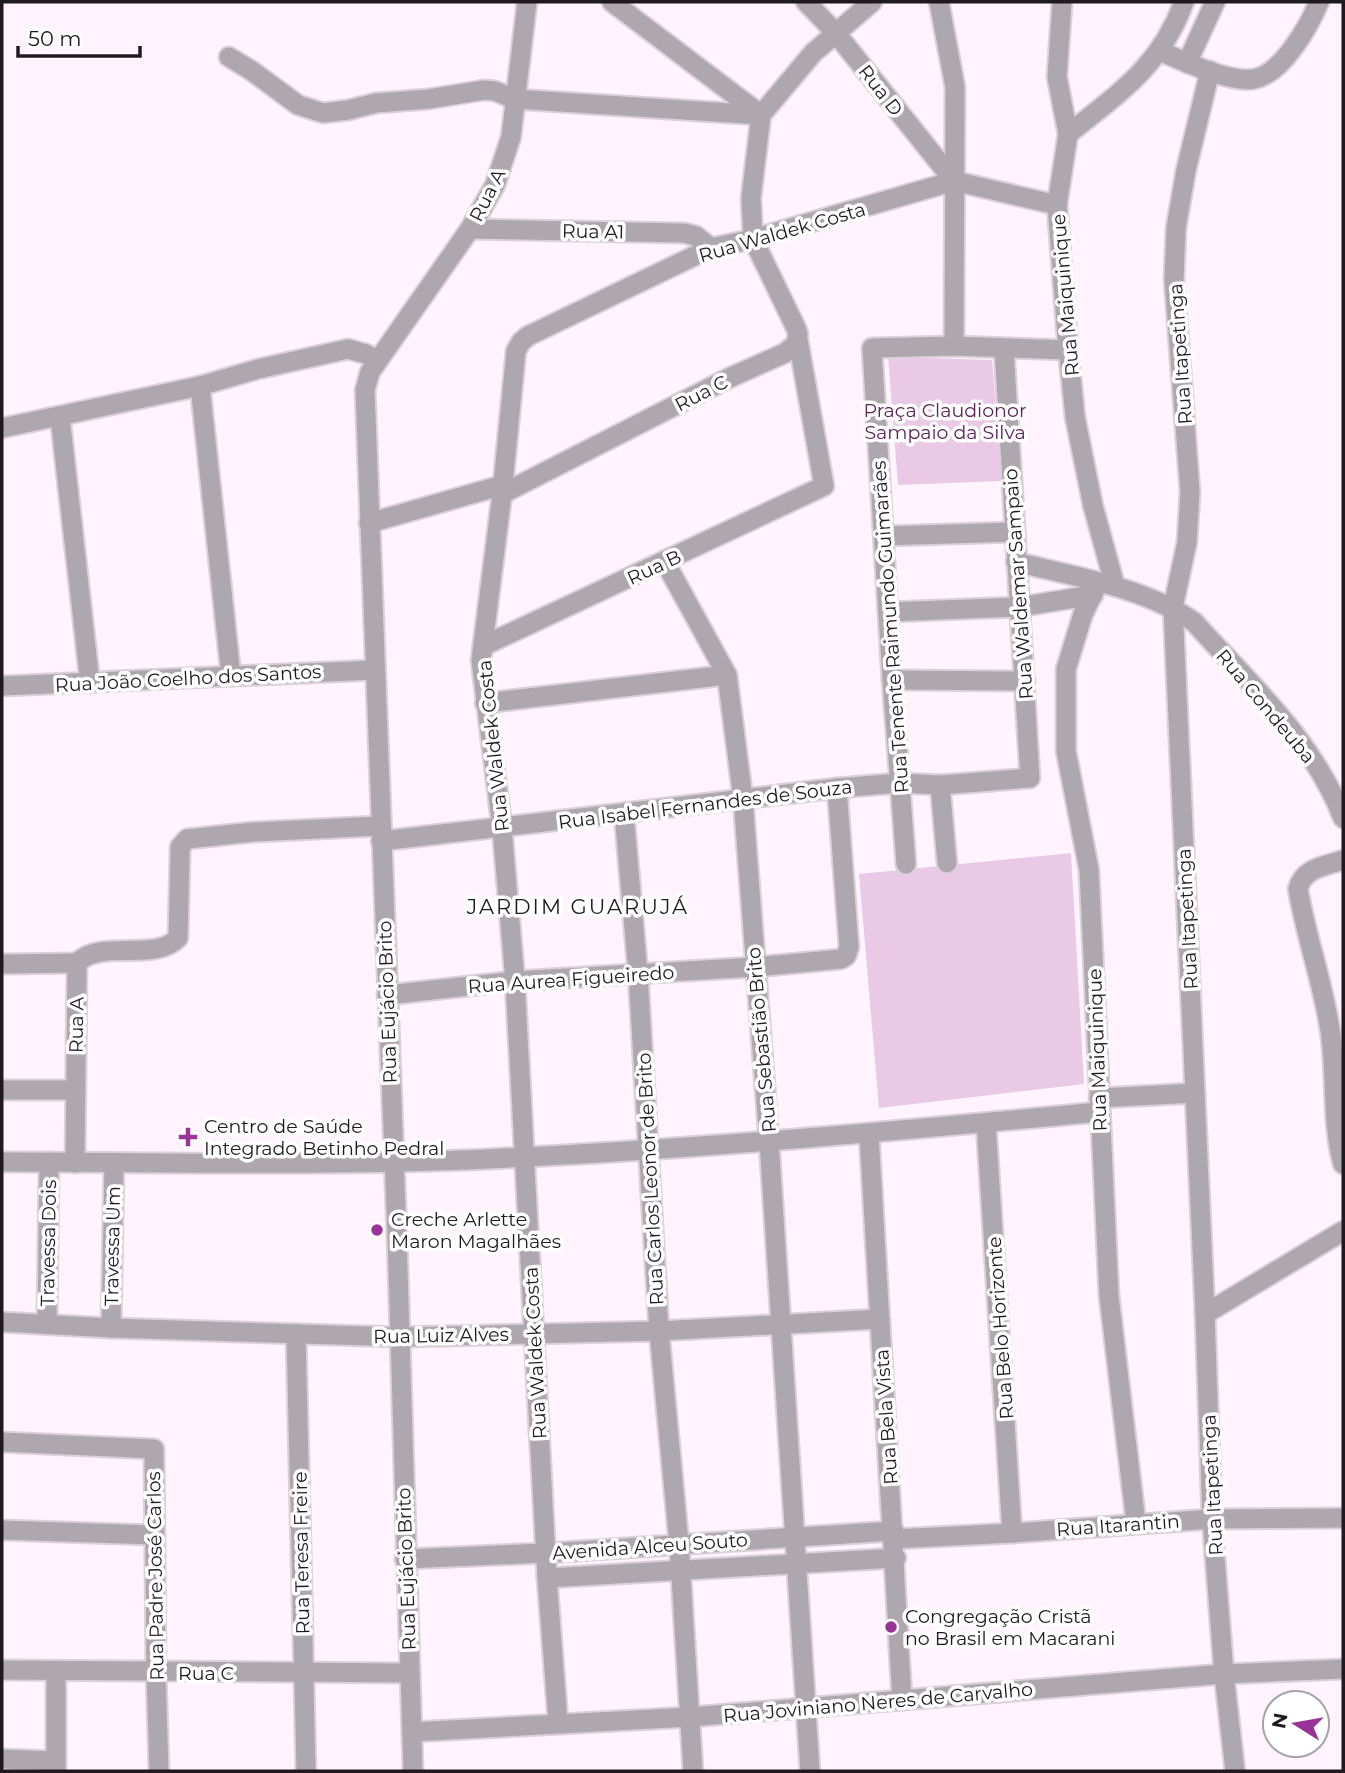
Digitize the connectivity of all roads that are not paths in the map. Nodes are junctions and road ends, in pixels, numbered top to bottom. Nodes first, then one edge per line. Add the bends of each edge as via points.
1 (527, 2) edge
2 (612, 2) edge
3 (806, 2) edge
4 (872, 2) edge
5 (939, 2) edge
6 (1062, 2) edge
7 (1184, 2) edge
8 (1215, 2) edge
9 (1319, 2) edge
10 (835, 32) junction
11 (1160, 51) junction
12 (229, 57) dead end
13 (1187, 63) junction
14 (1210, 71) junction
15 (514, 99) junction
16 (761, 115) junction
17 (1068, 134) junction
18 (954, 181) junction
19 (1057, 205) junction
20 (470, 229) junction
21 (753, 239) junction
22 (711, 248) junction
23 (798, 340) junction
24 (954, 346) junction
25 (1004, 349) junction
26 (1069, 350) junction
27 (377, 361) junction
28 (200, 386) junction
29 (60, 417) junction
30 (2, 428) edge
31 (502, 489) junction
32 (369, 523) junction
33 (1014, 532) junction
34 (884, 536) junction
35 (665, 562) junction
36 (1016, 562) junction
37 (1102, 588) junction
38 (1019, 607) junction
39 (1173, 607) junction
40 (889, 612) junction
41 (483, 646) junction
42 (374, 670) junction
43 (727, 675) junction
44 (231, 676) junction
45 (892, 680) junction
46 (1025, 681) junction
47 (90, 682) junction
48 (2, 686) edge
49 (485, 703) junction
50 (1030, 778) joint
51 (900, 783) junction
52 (940, 785) junction
53 (838, 788) junction
54 (743, 799) junction
55 (624, 813) junction
56 (1343, 818) edge
57 (502, 828) junction
58 (380, 833) junction
59 (1343, 860) edge
60 (947, 863) dead end
61 (906, 864) dead end
62 (77, 963) junction
63 (2, 964) edge
64 (755, 967) junction
65 (638, 974) junction
66 (515, 981) junction
67 (387, 995) junction
68 (2, 1090) edge
69 (75, 1090) junction
70 (1195, 1093) junction
71 (1099, 1105) junction
72 (986, 1123) junction
73 (869, 1134) junction
74 (769, 1141) junction
75 (648, 1149) junction
76 (526, 1157) junction
77 (2, 1162) edge
78 (49, 1162) junction
79 (393, 1162) junction
80 (75, 1163) junction
81 (114, 1164) junction
82 (1343, 1164) edge
83 (1343, 1231) edge
84 (1205, 1314) junction
85 (880, 1319) junction
86 (2, 1322) edge
87 (47, 1324) junction
88 (780, 1324) junction
89 (111, 1328) junction
90 (659, 1331) junction
91 (296, 1334) junction
92 (534, 1334) junction
93 (400, 1336) junction
94 (2, 1442) edge
95 (1343, 1518) edge
96 (1212, 1519) junction
97 (1136, 1523) junction
98 (2, 1530) edge
99 (1012, 1533) junction
100 (154, 1535) junction
101 (796, 1536) junction
102 (894, 1543) junction
103 (679, 1544) junction
104 (546, 1553) junction
105 (405, 1559) junction
106 (797, 1564) junction
107 (681, 1572) junction
108 (547, 1578) junction
109 (1343, 1669) edge
110 (2, 1670) edge
111 (56, 1671) junction
112 (156, 1672) junction
113 (303, 1673) junction
114 (410, 1673) junction
115 (1224, 1674) junction
116 (902, 1700) junction
117 (805, 1707) junction
118 (690, 1717) junction
119 (558, 1722) junction
120 (412, 1732) junction
121 (2, 1759) edge
122 (56, 1766) edge
123 (159, 1771) edge
124 (306, 1771) edge
125 (413, 1771) edge
126 (693, 1771) edge
127 (810, 1771) edge
128 (1235, 1771) edge

1 - 15 street, Rua A
2 - 16 street
3 - 10 street, Rua D
4 - 10 street
5 - 18 street via 955,88
6 - 17 street, Rua Maiquinique via 1057,77
7 - 11 street
8 - 13 street
9 - 14 street via 1296,46 1266,75 1244,79
10 - 16 street
10 - 18 street, Rua D
11 - 13 street
11 - 17 street via 1139,77
12 - 15 street via 298,105 323,113 484,90
13 - 14 street
14 - 39 street, Rua Itapetinga via 1176,228 1174,279 1190,492 1187,542
15 - 16 street
15 - 20 street, Rua A via 505,160
16 - 21 street via 751,198
17 - 19 street, Rua Maiquinique
18 - 19 street, Rua Waldek Costa
18 - 21 street, Rua Waldek Costa
18 - 24 street
19 - 26 street, Rua Maiquinique
20 - 22 street, Rua A1 via 684,233
20 - 27 street, Rua A
21 - 22 street, Rua Waldek Costa
21 - 23 street
22 - 31 street, Rua Waldek Costa via 520,342 514,359
23 - 31 street, Rua C via 785,353
23 - 35 street, Rua B via 824,486
24 - 25 street
24 - 34 street, Rua Tenente Raimundo Guimarães via 872,348
25 - 26 street
25 - 33 street, Rua Waldemar Sampaio
26 - 37 street, Rua Maiquinique
27 - 28 street via 348,349
27 - 32 street, Rua Eujácio Brito via 365,390
28 - 29 street
28 - 44 street
29 - 30 street
29 - 47 street
31 - 32 street, Rua C
31 - 41 street, Rua Waldek Costa
32 - 42 street, Rua Eujácio Brito
33 - 34 street
33 - 36 street, Rua Waldemar Sampaio
34 - 40 street, Rua Tenente Raimundo Guimarães
35 - 41 street, Rua B
35 - 43 street, Rua Sebastião Brito
36 - 37 street, Rua Condeuba
36 - 38 street, Rua Waldemar Sampaio
37 - 38 street
37 - 39 street, Rua Condeuba
37 - 71 street, Rua Maiquinique via 1072,642 1065,693 1066,751 1089,870
38 - 40 street
38 - 46 street, Rua Waldemar Sampaio
39 - 56 street, Rua Condeuba via 1194,622 1303,746 1332,789
39 - 70 street, Rua Itapetinga
40 - 45 street, Rua Tenente Raimundo Guimarães
41 - 49 street, Rua Waldek Costa
42 - 44 street, Rua João Coelho dos Santos
42 - 58 street, Rua Eujácio Brito
43 - 49 street
43 - 54 street, Rua Sebastião Brito
44 - 47 street, Rua João Coelho dos Santos
45 - 46 street
45 - 51 street, Rua Tenente Raimundo Guimarães
46 - 50 street, Rua Waldemar Sampaio
47 - 48 street, Rua João Coelho dos Santos
49 - 57 street, Rua Waldek Costa
50 - 52 street, Rua Isabel Fernandes de Souza
51 - 52 street, Rua Isabel Fernandes de Souza
51 - 53 street, Rua Isabel Fernandes de Souza
51 - 61 street, Rua Tenente Raimundo Guimarães
52 - 60 street
53 - 54 street, Rua Isabel Fernandes de Souza
53 - 64 street, Rua Aurea Figueiredo via 848,952 841,959
54 - 55 street, Rua Isabel Fernandes de Souza
54 - 64 street, Rua Sebastião Brito
55 - 57 street, Rua Isabel Fernandes de Souza
55 - 65 street, Rua Carlos Leonor de Brito
57 - 58 street, Rua Isabel Fernandes de Souza
57 - 66 street, Rua Waldek Costa
58 - 62 street, Rua Isabel Fernandes de Souza via 253,832 187,839 180,847 178,938 166,947 90,953
58 - 67 street, Rua Eujácio Brito
59 - 82 street via 1310,871 1298,889 1328,1013
62 - 63 street
62 - 69 street, Rua A
64 - 65 street, Rua Aurea Figueiredo
64 - 74 street, Rua Sebastião Brito
65 - 66 street, Rua Aurea Figueiredo
65 - 75 street, Rua Carlos Leonor de Brito
66 - 67 street, Rua Aurea Figueiredo
66 - 76 street, Rua Waldek Costa
67 - 79 street, Rua Eujácio Brito
68 - 69 street
69 - 80 street, Rua A
70 - 71 street
70 - 84 street, Rua Itapetinga
71 - 72 street
71 - 97 street, Rua Maiquinique via 1109,1296
72 - 73 street
72 - 99 street, Rua Belo Horizonte
73 - 74 street
73 - 85 street, Rua Bela Vista
74 - 75 street
74 - 88 street, Rua Sebastião Brito
75 - 76 street
75 - 90 street, Rua Carlos Leonor de Brito
76 - 79 street
76 - 92 street, Rua Waldek Costa
77 - 78 street
78 - 80 street
78 - 87 street, Travessa Dois
79 - 81 street
79 - 93 street, Rua Eujácio Brito
80 - 81 street
81 - 89 street, Travessa Um
83 - 84 street
84 - 96 street, Rua Itapetinga
85 - 88 street, Rua Luiz Alves
85 - 102 street, Rua Bela Vista
86 - 87 street, Rua Luiz Alves
87 - 89 street, Rua Luiz Alves
88 - 90 street, Rua Luiz Alves
88 - 101 street, Rua Sebastião Brito
89 - 91 street, Rua Luiz Alves
90 - 92 street, Rua Luiz Alves
90 - 103 street, Rua Carlos Leonor de Brito
91 - 93 street, Rua Luiz Alves
91 - 113 street, Rua Teresa Freire
92 - 93 street, Rua Luiz Alves
92 - 104 street, Rua Waldek Costa
93 - 105 street, Rua Eujácio Brito
94 - 100 street, Rua Padre José Carlos via 154,1449
95 - 96 street, Rua Itarantin
96 - 97 street, Rua Itarantin
96 - 115 street, Rua Itapetinga
97 - 99 street, Rua Itarantin
98 - 100 street
99 - 102 street, Rua Itarantin
100 - 112 street, Rua Padre José Carlos
101 - 102 street, Avenida Alceu Souto
101 - 103 street, Avenida Alceu Souto
101 - 106 street, Rua Sebastião Brito
102 - 106 street, Avenida Alceu Souto
102 - 116 street, Rua Bela Vista
103 - 104 street, Avenida Alceu Souto
103 - 107 street, Rua Carlos Leonor de Brito
104 - 105 street, Avenida Alceu Souto
104 - 108 street, Rua Waldek Costa
105 - 114 street, Rua Eujácio Brito
106 - 107 street, Avenida Alceu Souto
106 - 117 street, Rua Sebastião Brito
107 - 108 street, Avenida Alceu Souto
107 - 118 street, Rua Carlos Leonor de Brito
108 - 119 street, Rua Waldek Costa
109 - 115 street, Rua Joviniano Neres de Carvalho
110 - 111 street, Rua C
111 - 112 street, Rua C
111 - 122 street
112 - 113 street, Rua C
112 - 123 street, Rua Padre José Carlos
113 - 114 street, Rua C
113 - 124 street, Rua Teresa Freire
114 - 120 street, Rua Eujácio Brito
115 - 116 street, Rua Joviniano Neres de Carvalho
115 - 128 street, Rua Itapetinga
116 - 117 street, Rua Joviniano Neres de Carvalho
117 - 118 street, Rua Joviniano Neres de Carvalho
117 - 127 street, Rua Sebastião Brito
118 - 119 street, Rua Joviniano Neres de Carvalho
118 - 126 street, Rua Carlos Leonor de Brito
119 - 120 street, Rua Joviniano Neres de Carvalho
120 - 125 street, Rua Eujácio Brito
121 - 122 street

